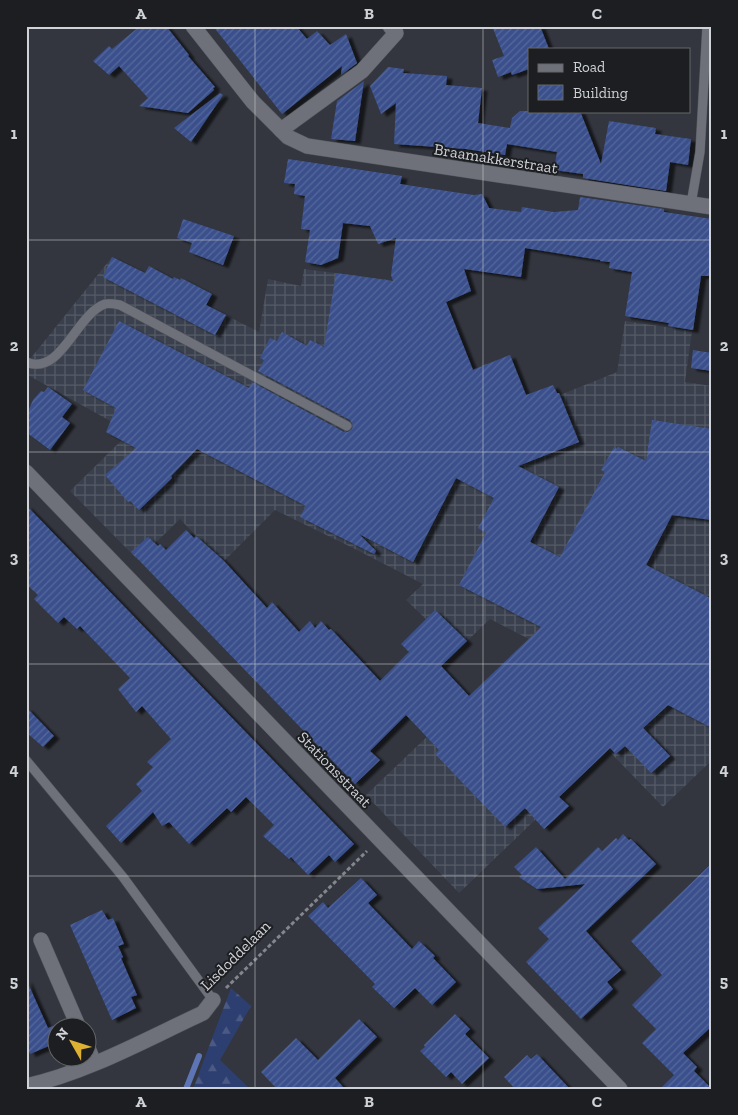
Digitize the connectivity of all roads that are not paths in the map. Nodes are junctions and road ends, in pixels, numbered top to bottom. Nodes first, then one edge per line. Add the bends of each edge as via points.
1 (193, 26) edge
2 (707, 26) edge
3 (396, 29) edge
4 (281, 130) junction
5 (691, 204) junction
6 (712, 207) edge
7 (26, 362) edge
8 (347, 426) dead end
9 (26, 472) edge
10 (26, 760) edge
11 (41, 940) dead end
12 (213, 1000) joint
13 (75, 1018) edge
14 (98, 1061) edge
15 (81, 1068) edge
16 (26, 1086) edge
17 (620, 1089) edge

1 - 4 street, Braamakkerstraat via 253,102
2 - 5 lane via 700,152
3 - 4 street via 362,71
4 - 5 street, Braamakkerstraat via 307,146
5 - 6 street, Braamakkerstraat
7 - 8 lane via 41,364 53,359 96,309 106,304 120,304
9 - 17 street, Stationsstraat
10 - 12 lane via 123,877
11 - 13 street
12 - 14 street, Lisdoddelaan via 203,1013
15 - 16 street, Lisdoddelaan

